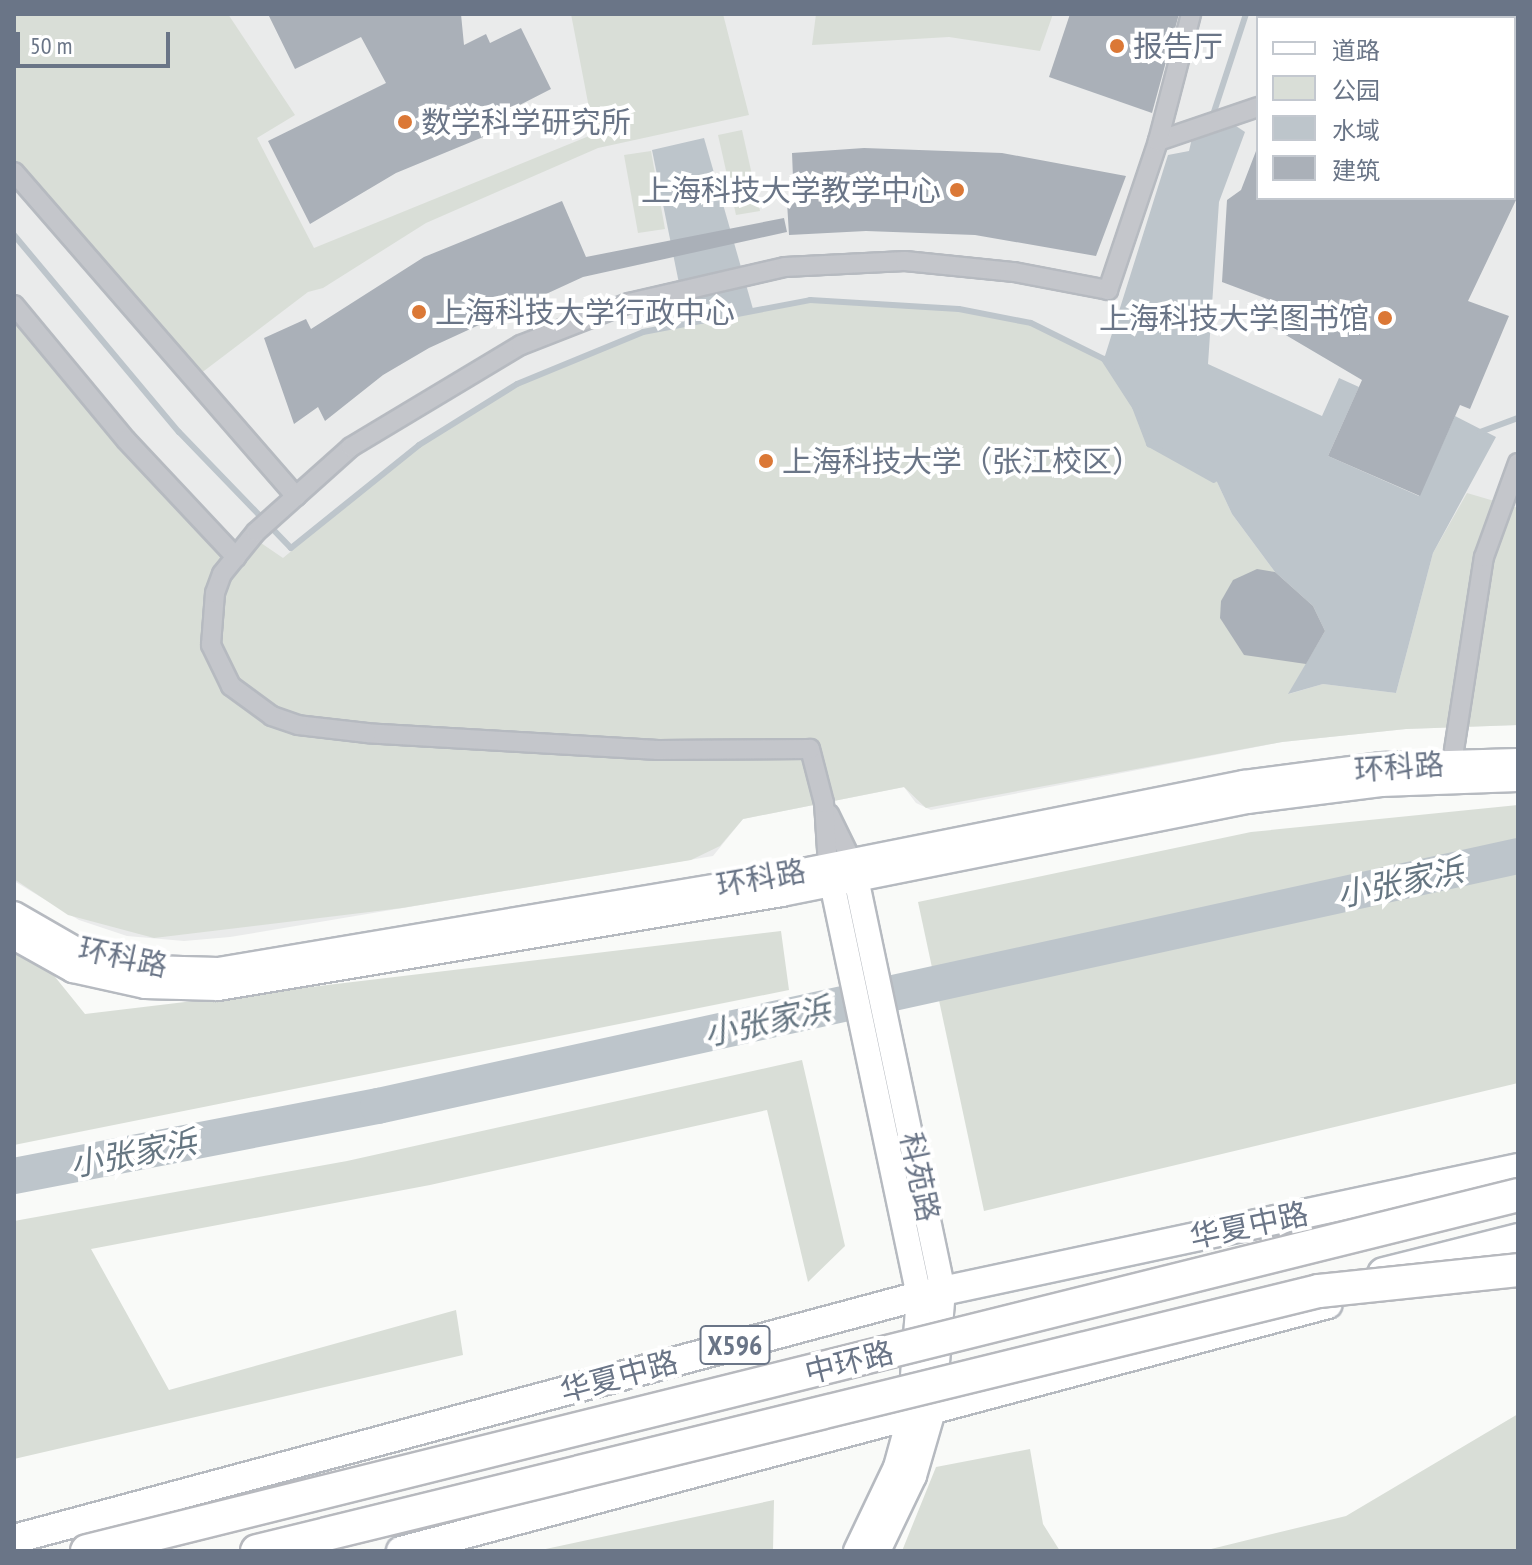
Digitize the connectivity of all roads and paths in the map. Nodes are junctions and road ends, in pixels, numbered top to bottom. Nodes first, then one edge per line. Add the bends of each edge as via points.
1 (1191, 14) edge
2 (1256, 108) edge
3 (1158, 141) junction
4 (14, 172) edge
5 (14, 305) edge
6 (1518, 463) edge
7 (296, 496) junction
8 (236, 557) junction
9 (1518, 761) edge
10 (1452, 763) junction
11 (1518, 779) edge
12 (842, 873) junction
13 (14, 914) edge
14 (14, 937) edge
15 (882, 1056) junction
16 (1518, 1159) edge
17 (1518, 1168) edge
18 (1463, 1179) junction
19 (1518, 1181) edge
20 (1518, 1195) edge
21 (1409, 1223) junction
22 (1514, 1255) edge
23 (931, 1293) junction
24 (922, 1414) junction
25 (14, 1539) edge
26 (87, 1551) edge
27 (257, 1551) edge
28 (401, 1551) edge
29 (856, 1551) edge
30 (878, 1551) edge

1 - 3 street
2 - 3 street
3 - 7 street via 1108,290 1014,272 905,261 747,274 629,303 521,345 460,377 351,447
4 - 7 street
5 - 8 street via 126,440
6 - 10 street via 1484,557
7 - 8 street
8 - 12 street, 科苑路 via 215,593 211,645 231,686 272,716 298,725 367,733 658,750 810,749
9 - 10 street, 环科路
10 - 12 street, 环科路 via 1380,765 1244,783
11 - 12 street, 环科路 via 1381,784 1247,801
12 - 13 street, 环科路 via 218,970 148,968 80,952
12 - 14 street, 环科路 via 218,988 145,986 73,970
12 - 15 street, 科苑路 via 847,951
12 - 15 street, 科苑路 via 871,946
15 - 23 street, 科苑路
16 - 18 main road, 华夏中路 / X596
17 - 18 main road, 华夏中路 / X596
18 - 23 main road, 华夏中路 / X596
19 - 21 highway, bridge
20 - 21 highway, 中环路, bridge
21 - 26 highway, 中环路, bridge
22 - 24 main road
22 - 27 highway, 中环路, bridge via 1319,1291
23 - 24 street, 科苑路
23 - 25 main road, 华夏中路 / X596
24 - 28 main road
24 - 29 street, 科苑路
24 - 30 street, 科苑路 via 914,1476

